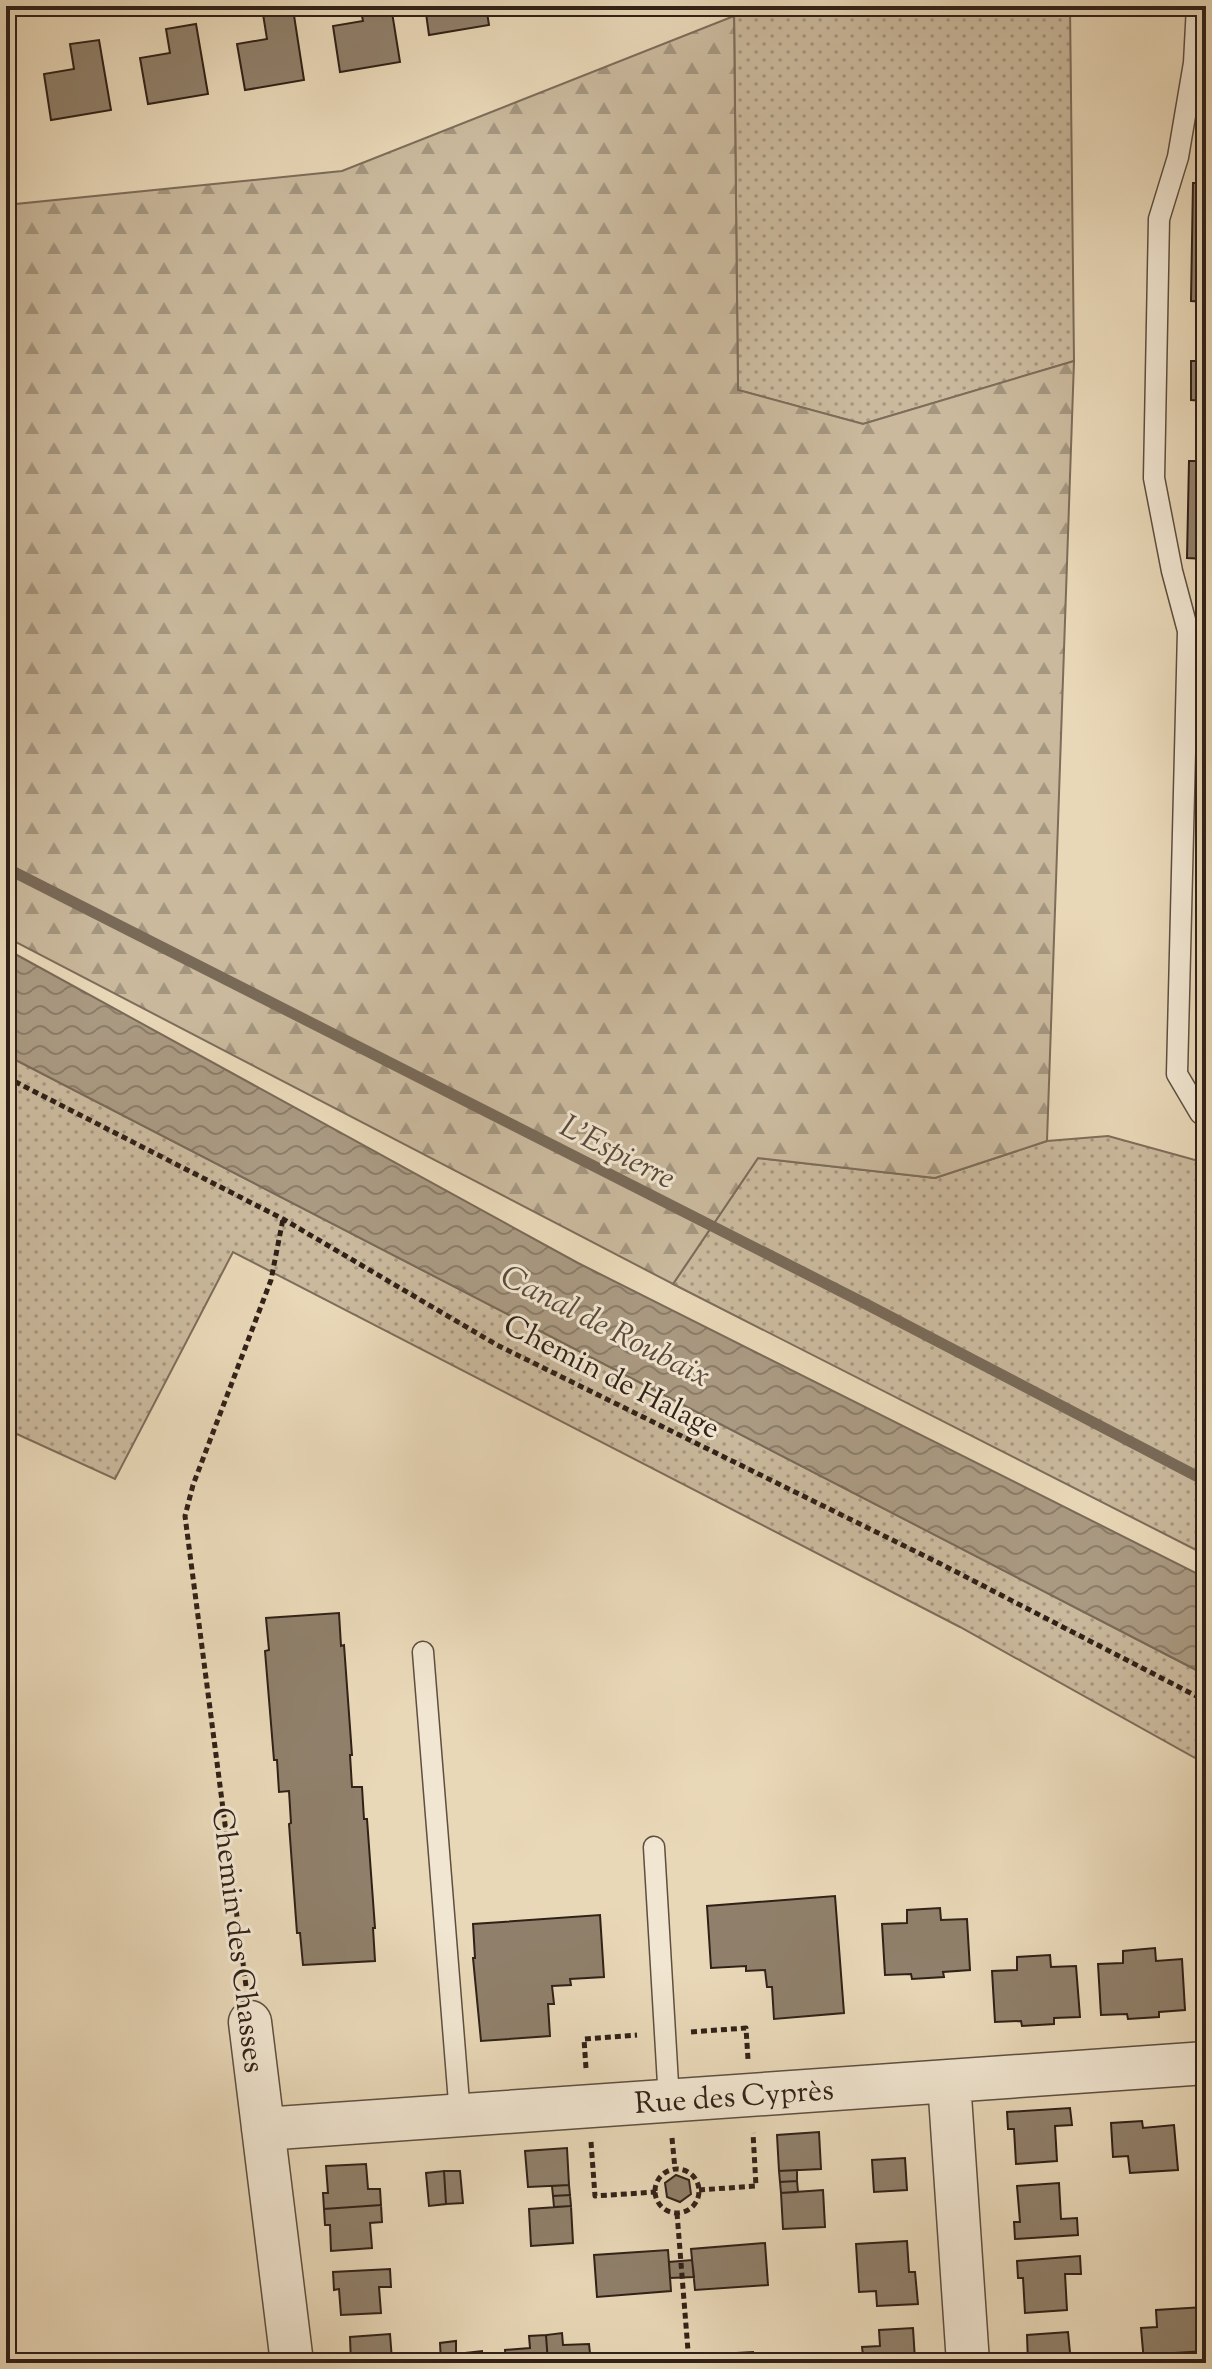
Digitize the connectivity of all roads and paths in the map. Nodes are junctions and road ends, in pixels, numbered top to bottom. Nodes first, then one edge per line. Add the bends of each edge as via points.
1 (1197, 6) edge
2 (6, 1077) edge
3 (1206, 1118) edge
4 (283, 1219) junction
5 (423, 1652) dead end
6 (1206, 1701) edge
7 (654, 1847) dead end
8 (250, 2022) joint
9 (1206, 2063) edge
10 (949, 2081) junction
11 (669, 2101) junction
12 (460, 2115) junction
13 (263, 2129) junction
14 (677, 2213) junction
15 (292, 2363) edge
16 (689, 2363) edge
17 (968, 2363) edge

1 - 3 lane via 1194,63 1178,157 1159,219 1154,478 1188,631 1177,1074
2 - 4 path, Chemin de Halage
4 - 6 path, Chemin de Halage via 497,1345
4 - 8 path, Chemin des Chasses via 271,1280 185,1516
5 - 12 lane
7 - 11 lane
8 - 13 street, Chemin des Chasses
9 - 10 street, Rue des Cyprès
10 - 11 street, Rue des Cyprès
10 - 17 street
11 - 12 street, Rue des Cyprès
12 - 13 street, Rue des Cyprès
13 - 15 street, Chemin des Chasses
14 - 14 path via 699,2196 698,2182 682,2169 662,2175 655,2188 664,2208
14 - 16 path

